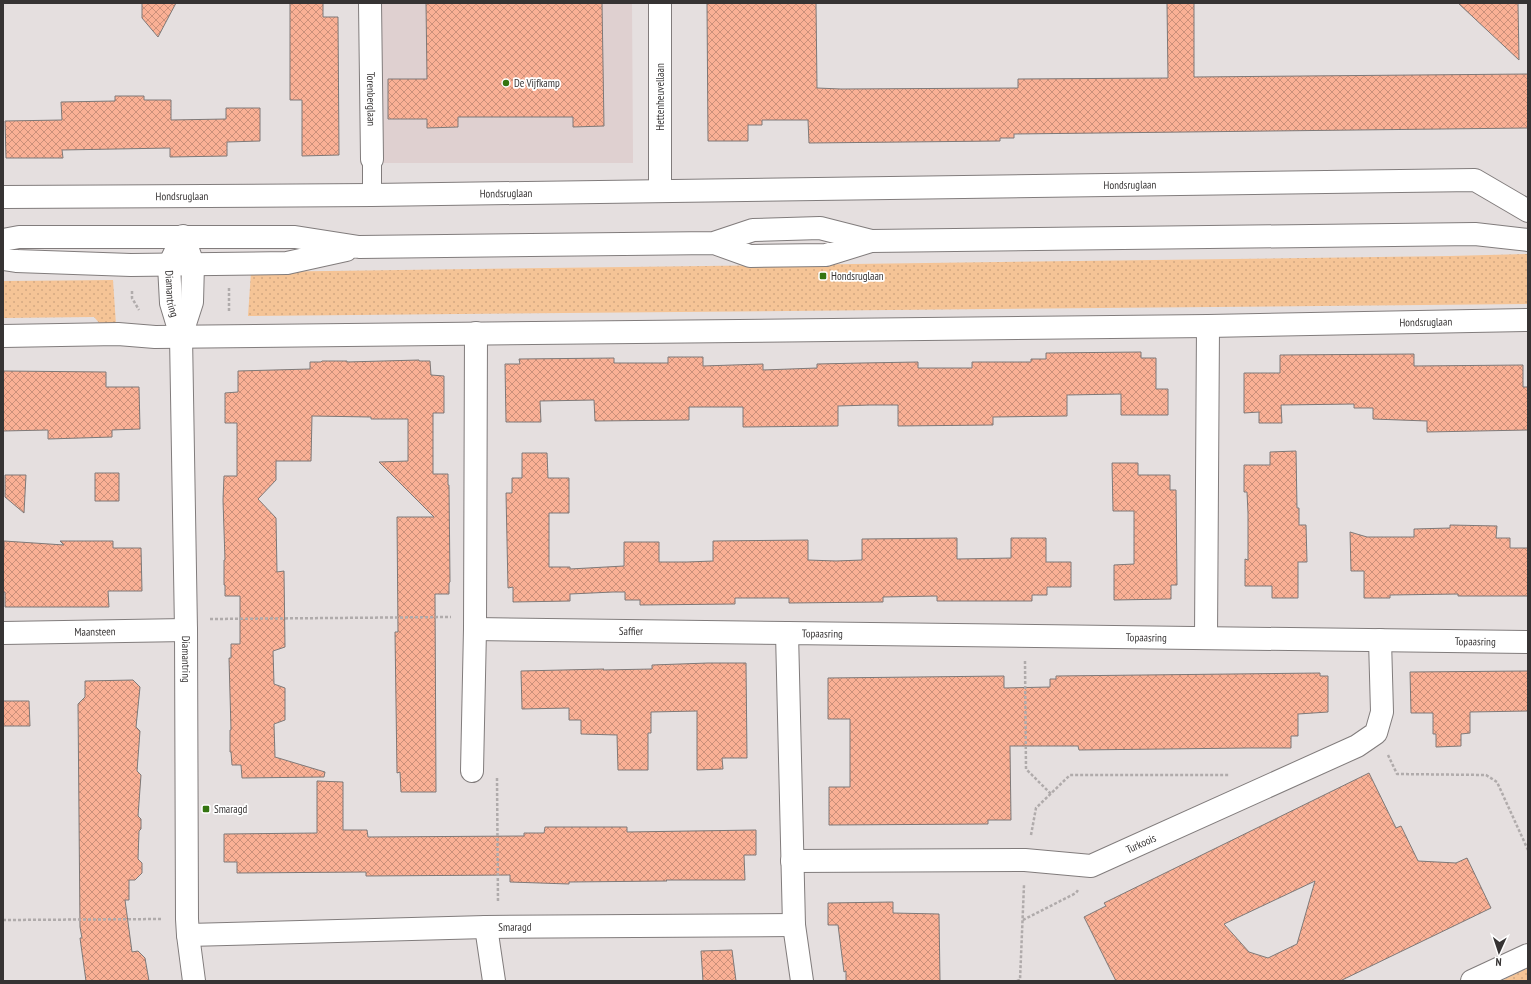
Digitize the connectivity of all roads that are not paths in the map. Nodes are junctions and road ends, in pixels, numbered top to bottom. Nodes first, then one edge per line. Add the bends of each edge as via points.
1 (370, 3) edge
2 (660, 3) edge
3 (372, 159) joint
4 (660, 190) junction
5 (372, 195) junction
6 (3, 197) edge
7 (1528, 211) edge
8 (1528, 227) edge
9 (1475, 234) junction
10 (183, 236) junction
11 (3, 240) edge
12 (1528, 240) edge
13 (359, 247) junction
14 (3, 259) edge
15 (170, 264) junction
16 (193, 264) junction
17 (1528, 320) edge
18 (1208, 326) junction
19 (476, 332) junction
20 (3, 336) edge
21 (181, 336) junction
22 (475, 623) junction
23 (186, 625) junction
24 (3, 633) edge
25 (787, 633) junction
26 (1206, 638) junction
27 (1380, 640) junction
28 (1528, 642) edge
29 (472, 772) road end
30 (792, 861) junction
31 (794, 925) junction
32 (187, 927) junction
33 (486, 927) junction
34 (1528, 955) edge
35 (194, 981) edge
36 (494, 981) edge
37 (802, 981) edge
38 (1472, 981) edge

1 - 3 street, Torenberglaan
2 - 4 street, Hettenheuvellaan
3 - 5 street, Torenberglaan
4 - 5 street, Hondsruglaan
4 - 7 street, Hondsruglaan via 1475,180
5 - 6 street, Hondsruglaan
8 - 9 street
9 - 12 street
9 - 13 street via 871,241 826,255 750,256 714,243
10 - 11 street via 19,237
10 - 13 street via 295,237
10 - 15 street, Diamantring
10 - 16 street, Diamantring
13 - 16 street via 287,263
14 - 15 street via 116,265
15 - 16 street
15 - 21 street, Diamantring via 171,304
16 - 21 street, Diamantring via 192,302
17 - 18 street, Hondsruglaan
18 - 19 street, Hondsruglaan
18 - 26 street
19 - 21 street, Hondsruglaan
19 - 22 street
20 - 21 street, Hondsruglaan
21 - 23 street, Diamantring
22 - 25 street, Saffier
22 - 29 street
23 - 24 street, Maansteen
23 - 32 street, Diamantring
25 - 26 street, Topaasring
25 - 30 street, Topaasring
26 - 27 street, Topaasring
27 - 28 street, Topaasring
27 - 30 street, Turkoois via 1382,712 1376,733 1357,746 1091,866 1025,860
30 - 31 street, Topaasring
31 - 33 street, Smaragd
31 - 37 street, Topaasring
32 - 33 street, Smaragd
32 - 35 street, Diamantring
33 - 36 street
34 - 38 street

